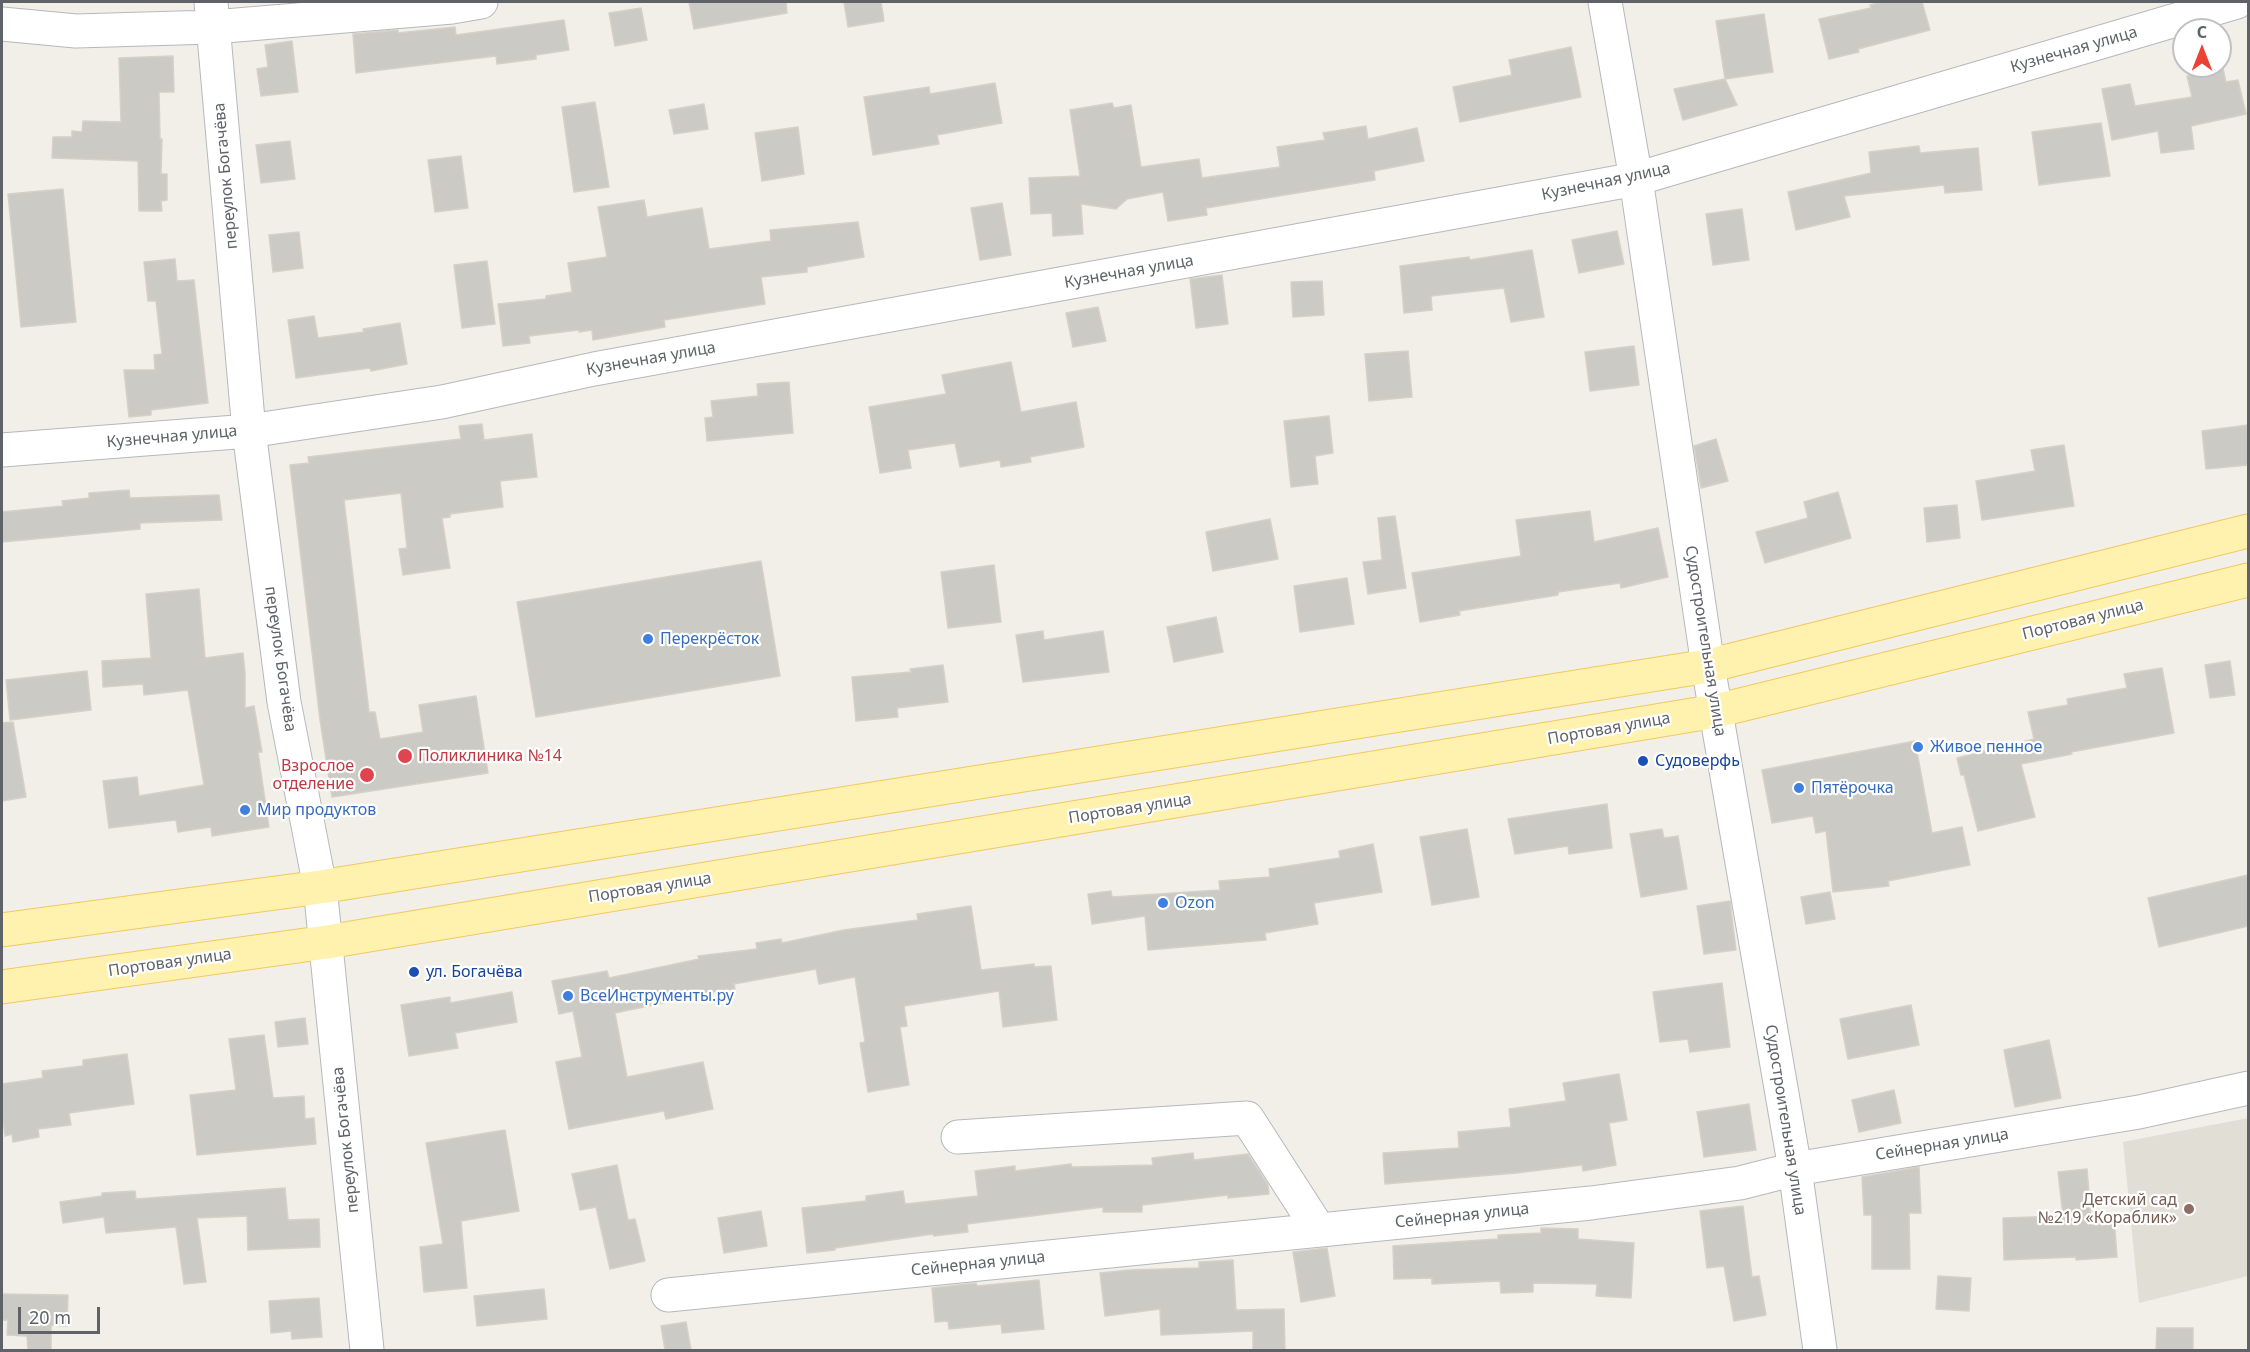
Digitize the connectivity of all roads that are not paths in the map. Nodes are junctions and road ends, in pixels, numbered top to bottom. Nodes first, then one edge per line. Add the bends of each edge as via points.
1 (481, 2) edge
2 (1605, 2) edge
3 (2237, 2) edge
4 (212, 14) edge
5 (2, 24) edge
6 (1636, 179) junction
7 (249, 431) junction
8 (2, 450) edge
9 (2248, 531) edge
10 (2248, 580) edge
11 (1708, 666) junction
12 (1716, 711) junction
13 (320, 887) junction
14 (2, 930) edge
15 (327, 942) junction
16 (2, 987) edge
17 (2248, 1088) edge
18 (958, 1137) dead end
19 (1795, 1169) junction
20 (1319, 1230) junction
21 (668, 1295) dead end
22 (367, 1350) edge
23 (1820, 1350) edge

1 - 4 street via 452,7
2 - 6 street, Судостроительная улица
3 - 6 street, Кузнечная улица
4 - 5 street via 76,32
4 - 7 street, переулок Богачёва
6 - 7 street, Кузнечная улица via 594,369 442,402
6 - 11 street, Судостроительная улица
7 - 8 street, Кузнечная улица
7 - 13 street, переулок Богачёва via 284,702
9 - 11 main road
10 - 12 main road, Портовая улица
11 - 12 street, Судостроительная улица
11 - 13 main road
12 - 15 main road, Портовая улица
12 - 19 street, Судостроительная улица
13 - 14 main road
13 - 15 street, переулок Богачёва
15 - 16 main road, Портовая улица
15 - 22 street, переулок Богачёва
17 - 19 street, Сейнерная улица via 2139,1113
18 - 20 street via 1247,1118
19 - 20 street, Сейнерная улица via 1740,1183 1591,1203
19 - 23 street, Судостроительная улица
20 - 21 street, Сейнерная улица

